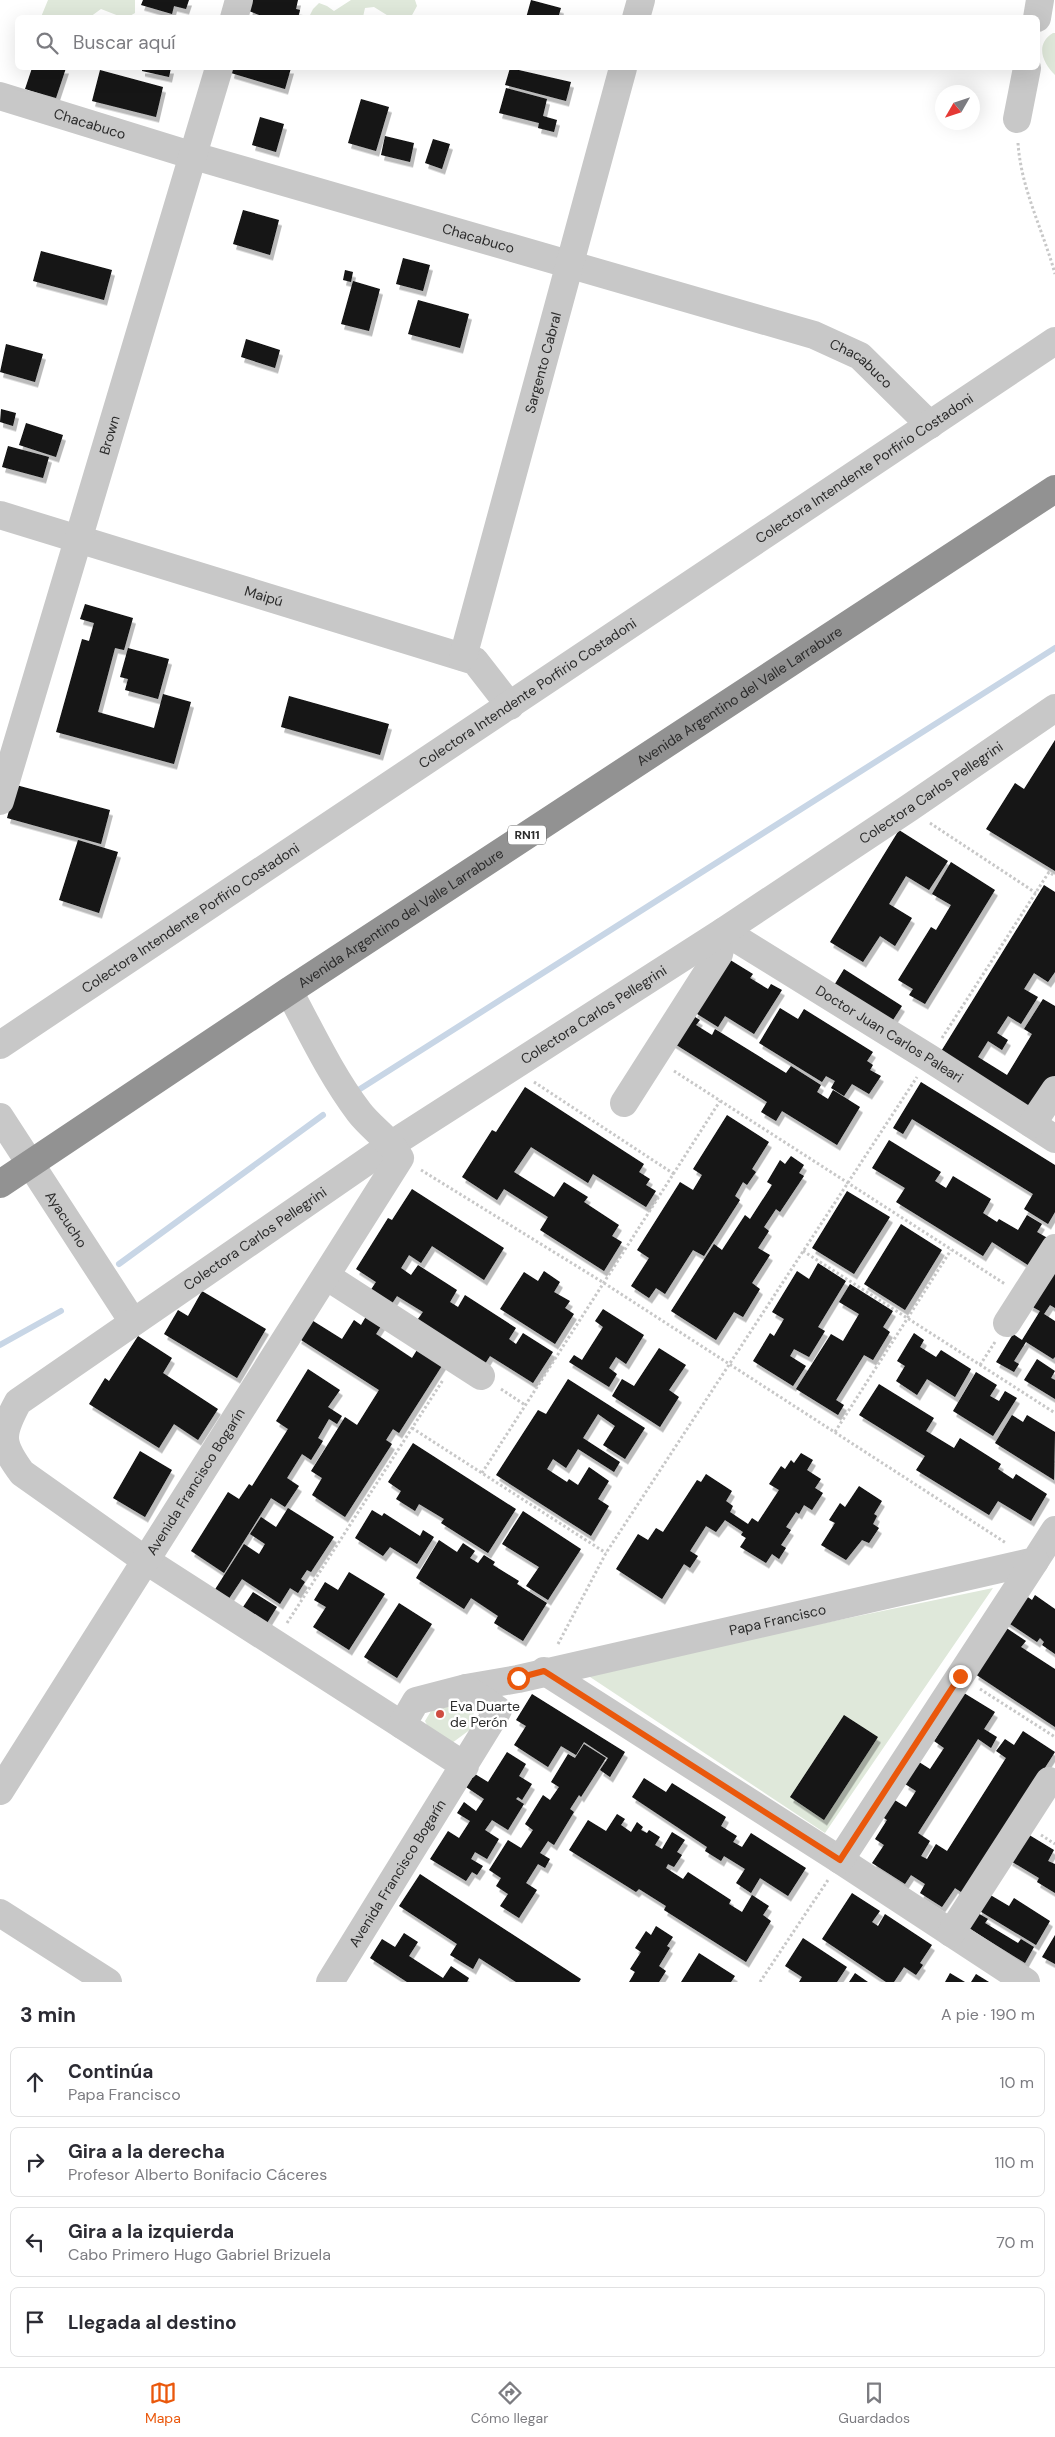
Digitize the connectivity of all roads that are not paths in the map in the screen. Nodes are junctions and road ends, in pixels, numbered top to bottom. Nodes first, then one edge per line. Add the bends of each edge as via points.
1 (239, 0) edge
2 (641, 0) edge
3 (1040, 0) edge
4 (235, 15) edge
5 (637, 15) edge
6 (1038, 15) edge
7 (219, 70) edge
8 (622, 70) edge
9 (1027, 70) edge
10 (0, 96) edge
11 (1017, 119) road end
12 (194, 156) junction
13 (570, 264) junction
14 (1055, 341) edge
15 (930, 425) junction
16 (1055, 489) edge
17 (0, 515) edge
18 (80, 540) junction
19 (463, 657) junction
20 (510, 706) junction
21 (1055, 708) edge
22 (0, 801) edge
23 (724, 931) junction
24 (289, 992) junction
25 (0, 1045) edge
26 (1055, 1090) edge
27 (624, 1103) dead end
28 (0, 1118) edge
29 (1032, 1124) junction
30 (1055, 1139) edge
31 (396, 1151) junction
32 (30, 1164) junction
33 (0, 1184) edge
34 (1055, 1248) edge
35 (326, 1276) junction
36 (133, 1322) junction
37 (1007, 1323) dead end
38 (481, 1376) road end
39 (9, 1408) edge
40 (1055, 1530) edge
41 (145, 1560) junction
42 (1035, 1561) junction
43 (544, 1671) junction
44 (518, 1678) junction
45 (466, 1688) junction
46 (498, 1710) junction
47 (402, 1724) junction
48 (465, 1766) junction
49 (1048, 1781) dead end
50 (0, 1791) edge
51 (840, 1860) junction
52 (0, 1913) edge
53 (951, 1933) junction
54 (108, 1982) edge
55 (330, 1982) edge
56 (1026, 1982) edge

1 - 4 street
2 - 5 street
3 - 6 street
7 - 12 street, Brown
8 - 13 street, Sargento Cabral
9 - 11 street
10 - 12 street, Chacabuco
12 - 13 street, Chacabuco
12 - 18 street, Brown
13 - 15 street, Chacabuco via 814,334 860,356
13 - 19 street, Sargento Cabral
14 - 15 street, Colectora Intendente Porfirio Costadoni
15 - 20 street, Colectora Intendente Porfirio Costadoni
16 - 24 highway, Avenida Argentino del Valle Larrabure / RN11
17 - 18 street, Maipú
18 - 19 street, Maipú
18 - 22 street, Brown
19 - 20 street, Maipú via 475,661
20 - 25 street, Colectora Intendente Porfirio Costadoni
21 - 23 street, Colectora Carlos Pellegrini
23 - 27 street via 719,954
23 - 29 street, Doctor Juan Carlos Paleari
23 - 31 street, Colectora Carlos Pellegrini via 511,1067
24 - 31 street via 336,1079 360,1114
24 - 32 highway, Avenida Argentino del Valle Larrabure / RN11
26 - 29 street
28 - 32 street, Ayacucho
29 - 30 street, Doctor Juan Carlos Paleari
31 - 35 street, Avenida Francisco Bogarín
31 - 36 street, Colectora Carlos Pellegrini
32 - 33 highway, Avenida Argentino del Valle Larrabure / RN11
32 - 36 street, Ayacucho
34 - 37 street
35 - 38 street
35 - 41 street, Avenida Francisco Bogarín
36 - 39 street, Colectora Carlos Pellegrini
39 - 41 street via 2,1441 22,1473
40 - 42 street
41 - 47 street, Avenida Francisco Bogarín
41 - 50 street
42 - 43 street, Papa Francisco
42 - 51 street
43 - 44 street, Papa Francisco
43 - 51 street
44 - 45 street, Papa Francisco
44 - 46 street
45 - 46 street
45 - 47 street, Papa Francisco via 416,1701
46 - 48 street, Avenida Francisco Bogarín
47 - 48 street, Avenida Francisco Bogarín
48 - 55 street, Avenida Francisco Bogarín
49 - 53 street
51 - 53 street
52 - 54 street
53 - 56 street

